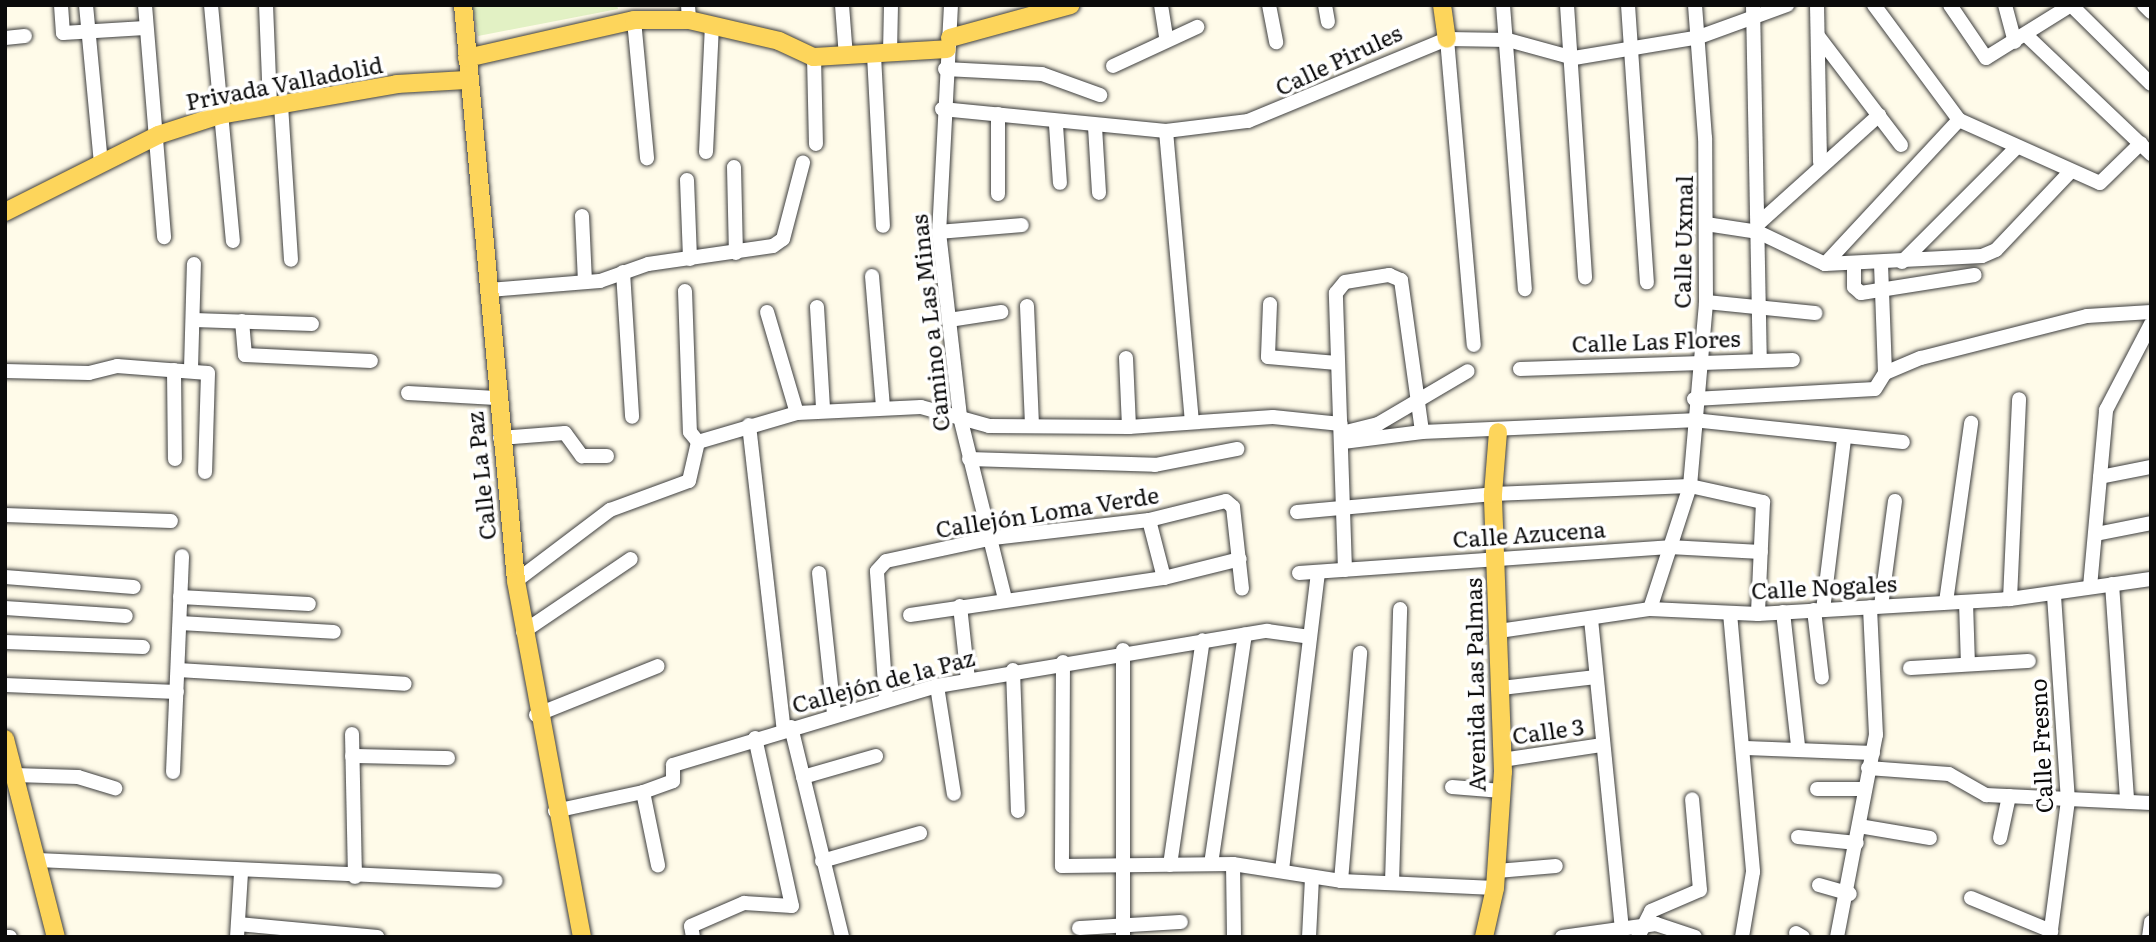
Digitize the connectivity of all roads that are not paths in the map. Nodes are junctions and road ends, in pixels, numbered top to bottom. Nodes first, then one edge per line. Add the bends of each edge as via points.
1 (61, 5) edge
2 (86, 5) edge
3 (145, 5) edge
4 (211, 5) edge
5 (267, 5) edge
6 (463, 5) edge
7 (842, 5) edge
8 (891, 5) edge
9 (951, 5) edge
10 (1072, 5) edge
11 (1161, 5) edge
12 (1269, 5) edge
13 (1325, 5) edge
14 (1442, 5) edge
15 (1503, 5) edge
16 (1567, 5) edge
17 (1628, 5) edge
18 (1695, 5) edge
19 (1787, 5) edge
20 (1817, 5) edge
21 (1874, 5) edge
22 (1950, 5) edge
23 (2005, 5) edge
24 (2071, 5) edge
25 (2144, 5) edge
26 (1753, 12) edge
27 (2151, 12) edge
28 (688, 13) edge
29 (634, 20) junction
30 (1328, 22) dead end
31 (712, 25) junction
32 (1197, 27) dead end
33 (145, 28) junction
34 (86, 33) junction
35 (26, 36) dead end
36 (1818, 36) junction
37 (1699, 37) junction
38 (5, 38) edge
39 (2020, 38) junction
40 (1447, 39) junction
41 (1508, 40) junction
42 (1167, 41) junction
43 (1276, 41) dead end
44 (948, 44) junction
45 (1636, 51) junction
46 (882, 54) junction
47 (814, 57) junction
48 (846, 57) junction
49 (467, 58) junction
50 (1574, 58) junction
51 (1113, 66) dead end
52 (945, 69) junction
53 (466, 80) junction
54 (2151, 84) edge
55 (1100, 95) dead end
56 (275, 105) junction
57 (942, 109) junction
58 (998, 114) junction
59 (220, 115) junction
60 (1879, 115) junction
61 (1959, 120) junction
62 (1056, 125) junction
63 (1095, 127) junction
64 (1166, 131) junction
65 (158, 135) junction
66 (816, 144) dead end
67 (1901, 145) dead end
68 (2016, 148) junction
69 (2146, 148) edge
70 (706, 152) dead end
71 (647, 158) dead end
72 (1820, 162) junction
73 (101, 163) junction
74 (803, 163) dead end
75 (734, 167) dead end
76 (2069, 173) junction
77 (687, 180) dead end
78 (1060, 183) dead end
79 (1099, 193) dead end
80 (999, 194) dead end
81 (5, 212) edge
82 (582, 216) dead end
83 (1706, 224) junction
84 (1022, 225) dead end
85 (883, 226) dead end
86 (1758, 228) junction
87 (939, 232) junction
88 (164, 237) dead end
89 (233, 241) dead end
90 (736, 253) junction
91 (690, 259) junction
92 (291, 260) dead end
93 (1902, 262) junction
94 (1881, 263) junction
95 (194, 264) dead end
96 (1825, 264) junction
97 (1854, 264) junction
98 (623, 272) junction
99 (1975, 275) dead end
100 (872, 276) dead end
101 (1585, 277) dead end
102 (585, 282) junction
103 (1647, 282) dead end
104 (1525, 289) dead end
105 (489, 290) junction
106 (685, 291) dead end
107 (1878, 291) junction
108 (1706, 302) junction
109 (1270, 304) dead end
110 (1027, 306) dead end
111 (817, 307) dead end
112 (1759, 309) junction
113 (767, 312) dead end
114 (1001, 312) dead end
115 (2151, 312) edge
116 (1815, 313) dead end
117 (194, 320) junction
118 (949, 320) junction
119 (242, 321) junction
120 (312, 324) dead end
121 (2151, 324) edge
122 (1474, 345) dead end
123 (1126, 358) dead end
124 (371, 360) dead end
125 (1793, 360) dead end
126 (1760, 361) junction
127 (1337, 363) junction
128 (1700, 363) junction
129 (191, 369) junction
130 (1520, 369) dead end
131 (174, 370) junction
132 (5, 371) edge
133 (1468, 371) dead end
134 (1885, 373) junction
135 (408, 394) dead end
136 (496, 398) junction
137 (1419, 399) junction
138 (1694, 399) junction
139 (2019, 399) dead end
140 (883, 407) junction
141 (823, 409) junction
142 (797, 413) junction
143 (632, 416) dead end
144 (1192, 420) junction
145 (1693, 420) junction
146 (1971, 423) dead end
147 (962, 424) junction
148 (749, 425) junction
149 (1032, 425) junction
150 (1129, 427) junction
151 (1422, 432) junction
152 (1499, 432) junction
153 (1342, 433) junction
154 (500, 438) junction
155 (1844, 439) junction
156 (698, 442) junction
157 (1903, 442) dead end
158 (1237, 449) dead end
159 (967, 453) junction
160 (607, 456) dead end
161 (175, 459) dead end
162 (2151, 467) edge
163 (205, 472) dead end
164 (2101, 477) junction
165 (1690, 486) junction
166 (1493, 494) junction
167 (1895, 500) dead end
168 (1343, 505) junction
169 (1297, 512) dead end
170 (5, 515) edge
171 (1149, 520) junction
172 (171, 522) dead end
173 (2151, 523) edge
174 (2096, 534) junction
175 (993, 538) junction
176 (1669, 547) junction
177 (1761, 552) junction
178 (181, 556) dead end
179 (1495, 558) junction
180 (631, 559) dead end
181 (1240, 559) junction
182 (1345, 570) junction
183 (1318, 572) junction
184 (819, 573) dead end
185 (1299, 573) dead end
186 (5, 578) edge
187 (1164, 578) junction
188 (2151, 579) edge
189 (516, 581) junction
190 (2112, 584) junction
191 (134, 587) dead end
192 (2090, 587) junction
193 (1242, 589) dead end
194 (2054, 594) junction
195 (180, 597) junction
196 (1005, 599) junction
197 (2010, 599) junction
198 (1966, 601) junction
199 (1946, 602) junction
200 (309, 604) dead end
201 (960, 606) junction
202 (1876, 606) junction
203 (5, 608) edge
204 (1400, 609) dead end
205 (1650, 609) junction
206 (1818, 610) junction
207 (1783, 612) junction
208 (1730, 613) junction
209 (1758, 614) junction
210 (126, 615) dead end
211 (910, 615) dead end
212 (1591, 619) junction
213 (180, 623) junction
214 (1499, 631) junction
215 (334, 632) dead end
216 (523, 632) junction
217 (1245, 635) junction
218 (1310, 637) junction
219 (1203, 640) junction
220 (5, 642) edge
221 (143, 647) dead end
222 (1123, 650) junction
223 (1360, 653) dead end
224 (1063, 662) junction
225 (2029, 662) dead end
226 (1968, 664) junction
227 (658, 666) dead end
228 (1910, 668) dead end
229 (178, 670) junction
230 (1013, 670) junction
231 (1595, 677) junction
232 (1822, 678) dead end
233 (968, 680) junction
234 (405, 684) dead end
235 (5, 685) edge
236 (937, 686) junction
237 (1502, 688) junction
238 (177, 692) junction
239 (887, 698) junction
240 (834, 714) junction
241 (536, 715) junction
242 (788, 729) junction
243 (352, 734) dead end
244 (755, 738) junction
245 (5, 739) edge
246 (1601, 745) junction
247 (1798, 746) junction
248 (1746, 748) junction
249 (1873, 753) junction
250 (352, 756) junction
251 (876, 756) dead end
252 (448, 758) dead end
253 (1502, 760) junction
254 (1868, 768) junction
255 (173, 772) dead end
256 (803, 777) junction
257 (13, 781) edge
258 (115, 788) dead end
259 (1452, 788) dead end
260 (1817, 789) dead end
261 (1865, 789) junction
262 (1502, 791) junction
263 (643, 792) junction
264 (954, 793) dead end
265 (2009, 796) junction
266 (1692, 799) dead end
267 (2068, 801) junction
268 (2127, 801) junction
269 (2151, 803) edge
270 (555, 811) junction
271 (1018, 811) dead end
272 (1859, 827) junction
273 (920, 833) dead end
274 (1798, 837) dead end
275 (1930, 838) dead end
276 (2000, 838) dead end
277 (1857, 843) junction
278 (39, 860) junction
279 (822, 861) junction
280 (657, 864) dead end
281 (1212, 864) junction
282 (1233, 864) junction
283 (1170, 865) junction
284 (1556, 866) dead end
285 (1122, 867) junction
286 (1282, 870) junction
287 (241, 873) junction
288 (355, 877) junction
289 (1312, 878) junction
290 (1496, 879) junction
291 (496, 881) dead end
292 (1341, 881) junction
293 (1392, 883) junction
294 (1819, 885) dead end
295 (1850, 894) junction
296 (1971, 898) dead end
297 (1181, 922) dead end
298 (2151, 922) edge
299 (1622, 927) junction
300 (1079, 928) dead end
301 (238, 930) edge
302 (1122, 931) edge
303 (1639, 931) edge
304 (2050, 934) edge
305 (56, 937) edge
306 (377, 937) edge
307 (582, 937) edge
308 (693, 937) edge
309 (842, 937) edge
310 (1234, 937) edge
311 (1309, 937) edge
312 (1484, 937) edge
313 (1562, 937) edge
314 (1695, 937) edge
315 (1742, 937) edge
316 (1837, 937) edge
317 (2149, 937) edge

1 - 34 street via 63,33
2 - 34 street
3 - 33 street
4 - 59 street
5 - 56 street
6 - 49 main road, Calle La Paz
7 - 48 street
8 - 46 street
9 - 44 street, Camino a Las Minas
10 - 44 main road
11 - 42 street
12 - 43 street
13 - 30 street
14 - 40 main road
15 - 41 street
16 - 50 street
17 - 45 street
18 - 37 street, Calle Uxmal
19 - 26 street, Calle Pirules
20 - 36 street
21 - 61 street
22 - 39 street via 1986,58
23 - 39 street
24 - 39 street
24 - 54 street
25 - 27 street
26 - 37 street, Calle Pirules
26 - 86 street
28 - 29 main road
28 - 31 main road
29 - 49 main road
29 - 71 street
31 - 47 main road
31 - 70 street
32 - 42 street
33 - 34 street
33 - 65 street
34 - 73 street
35 - 38 street
36 - 60 street
36 - 72 street
37 - 45 street, Calle Pirules
37 - 83 street, Calle Uxmal
39 - 69 street
40 - 41 street, Calle Pirules
40 - 64 street, Calle Pirules via 1412,49 1296,106 1248,121
40 - 122 street
41 - 50 street, Calle Pirules
41 - 104 street
42 - 51 street
44 - 46 main road
44 - 52 street, Camino a Las Minas
45 - 50 street, Calle Pirules
45 - 103 street
46 - 48 main road
46 - 85 street
47 - 48 main road
47 - 66 street
49 - 53 main road, Calle La Paz
50 - 101 street
52 - 55 street via 1042,75
52 - 57 street, Camino a Las Minas
53 - 56 main road, Privada Valladolid via 397,83
53 - 105 main road, Calle La Paz
56 - 59 main road, Privada Valladolid
56 - 92 street
57 - 58 street, Calle Pirules
57 - 87 street, Camino a Las Minas
58 - 62 street, Calle Pirules
58 - 80 street
59 - 65 main road, Privada Valladolid
59 - 89 street
60 - 67 street
60 - 72 street
61 - 68 street
61 - 96 street
62 - 63 street, Calle Pirules
62 - 78 street
63 - 64 street, Calle Pirules
63 - 79 street
64 - 144 street via 1176,286
65 - 73 main road, Privada Valladolid
65 - 88 street
68 - 76 street
68 - 93 street
69 - 76 street via 2105,182
72 - 86 street
73 - 81 main road, Privada Valladolid
74 - 90 street via 783,239
75 - 90 street
76 - 93 street via 1990,254
77 - 91 street
82 - 102 street
83 - 86 street
83 - 108 street, Calle Uxmal
84 - 87 street
86 - 96 street
86 - 112 street
87 - 118 street, Camino a Las Minas
90 - 91 street
91 - 98 street
93 - 94 street
94 - 97 street
94 - 107 street
95 - 117 street
96 - 97 street
97 - 107 street via 1855,291
98 - 102 street
98 - 143 street
99 - 107 street
100 - 140 street
102 - 105 street
105 - 136 main road, Calle La Paz
106 - 156 street via 690,432
107 - 134 street
108 - 112 street
108 - 128 street, Calle Uxmal
109 - 127 street via 1268,357
110 - 149 street
111 - 141 street
112 - 116 street
112 - 126 street
113 - 142 street
114 - 118 street
115 - 134 street via 2087,316 1921,358
117 - 119 street
117 - 129 street
118 - 147 street, Camino a Las Minas
119 - 120 street
119 - 124 street via 245,355
121 - 164 street via 2106,410
123 - 150 street
125 - 126 street, Calle Las Flores
126 - 128 street, Calle Las Flores
127 - 137 street via 1341,285 1398,278
127 - 153 street
128 - 130 street, Calle Las Flores
128 - 138 street, Calle Uxmal
129 - 131 street
129 - 163 street via 208,373
131 - 132 street
131 - 161 street
133 - 137 street
134 - 138 street via 1875,389 1856,393
135 - 136 street
136 - 154 main road, Calle La Paz
137 - 151 street
137 - 153 street via 1378,424
138 - 145 street, Calle Uxmal
139 - 197 street
140 - 141 street
140 - 147 street
141 - 142 street
142 - 148 street
144 - 150 street
144 - 153 street via 1273,417
145 - 152 street
145 - 155 street
145 - 165 street, Calle Uxmal
146 - 199 street
147 - 149 street
147 - 159 street, Camino a Las Minas
148 - 156 street
148 - 242 street
149 - 150 street
151 - 152 street
151 - 153 street
152 - 166 main road, Avenida Las Palmas
153 - 168 street
154 - 160 street via 565,433 582,456
154 - 189 main road, Calle La Paz
155 - 157 street
155 - 206 street
156 - 189 street via 689,481 610,510
158 - 159 street via 1155,465
159 - 175 street, Camino a Las Minas
162 - 164 street
164 - 174 street
165 - 166 street
165 - 176 street, Calle Uxmal
165 - 177 street via 1766,505
166 - 168 street
166 - 179 main road, Avenida Las Palmas
167 - 202 street
168 - 169 street
168 - 182 street
170 - 172 street
171 - 175 street, Callejón Loma Verde
171 - 181 street, Callejón Loma Verde via 1230,502
171 - 187 street
173 - 174 street
174 - 192 street
175 - 196 street, Camino a Las Minas
175 - 239 street, Callejón Loma Verde via 880,564
176 - 177 street, Calle Azucena
176 - 179 street, Calle Azucena
176 - 205 street, Calle Uxmal
177 - 209 street
178 - 195 street
179 - 182 street, Calle Azucena
179 - 214 main road, Avenida Las Palmas
180 - 216 street
181 - 187 street
181 - 193 street
182 - 183 street, Calle Azucena
183 - 185 street, Calle Azucena
183 - 218 street
184 - 240 street
186 - 191 street
187 - 196 street
188 - 190 street, Calle Nogales
189 - 216 main road, Calle La Paz
190 - 192 street, Calle Nogales
190 - 268 street
192 - 194 street, Calle Nogales
194 - 197 street, Calle Nogales
194 - 267 street, Calle Fresno
195 - 200 street
195 - 213 street
196 - 201 street
197 - 198 street, Calle Nogales
198 - 199 street, Calle Nogales
198 - 226 street
199 - 202 street, Calle Nogales
201 - 211 street
201 - 233 street
202 - 206 street, Calle Nogales
202 - 249 street
203 - 210 street
204 - 293 street
205 - 208 street, Calle Nogales
205 - 212 street, Calle Nogales
206 - 207 street, Calle Nogales
206 - 232 street
207 - 209 street, Calle Nogales
207 - 247 street
208 - 209 street, Calle Nogales
208 - 248 street
212 - 214 street, Calle Nogales
212 - 231 street
213 - 215 street
213 - 229 street
214 - 237 main road, Avenida Las Palmas
216 - 241 main road, Calle La Paz
217 - 218 street, Callejón de la Paz
217 - 219 street, Callejón de la Paz
217 - 281 street
218 - 286 street
219 - 222 street, Callejón de la Paz
219 - 283 street
220 - 221 street
222 - 224 street, Callejón de la Paz
222 - 285 street
223 - 292 street
224 - 230 street, Callejón de la Paz
224 - 285 street via 1062,866
225 - 226 street
226 - 228 street
227 - 241 street
229 - 234 street
229 - 238 street
230 - 233 street, Callejón de la Paz
230 - 271 street
231 - 237 street
231 - 246 street
233 - 236 street, Callejón de la Paz
235 - 238 street
236 - 239 street, Callejón de la Paz
236 - 264 street
237 - 253 main road, Avenida Las Palmas
238 - 255 street
239 - 240 street, Callejón de la Paz
240 - 242 street, Callejón de la Paz
241 - 270 main road, Calle La Paz
242 - 244 street, Callejón de la Paz
242 - 256 street
243 - 250 street
244 - 263 street, Callejón de la Paz via 673,765 673,782
244 - 308 street via 792,906 744,903 691,926
245 - 257 main road
246 - 253 street, Calle 3
246 - 299 street
247 - 248 street
247 - 249 street
248 - 315 street via 1753,872
249 - 254 street
250 - 252 street
250 - 288 street
251 - 256 street
253 - 262 main road, Avenida Las Palmas
254 - 261 street
254 - 265 street via 1949,774 1976,792
256 - 279 street
257 - 258 street via 78,777
257 - 278 main road
259 - 262 street
260 - 261 street
261 - 272 street
262 - 290 main road, Avenida Las Palmas
263 - 270 street, Callejón de la Paz
263 - 280 street
265 - 267 street
265 - 276 street
266 - 303 street via 1700,890 1651,911
267 - 268 street
267 - 304 street, Calle Fresno
268 - 269 street
270 - 307 main road, Calle La Paz
272 - 275 street
272 - 277 street
273 - 279 street
274 - 277 street
277 - 295 street
278 - 287 street
278 - 305 main road
279 - 309 street
281 - 282 street
281 - 283 street
282 - 286 street
282 - 310 street
283 - 285 street
284 - 290 street
285 - 302 street
286 - 289 street
287 - 288 street
287 - 301 street
288 - 291 street
289 - 292 street
289 - 311 street
290 - 293 street
290 - 312 main road, Avenida Las Palmas
292 - 293 street
294 - 295 street
295 - 316 street
296 - 304 street
297 - 302 street
298 - 317 street
299 - 303 street
299 - 313 street
300 - 302 street
301 - 306 street
303 - 314 street via 1672,926

